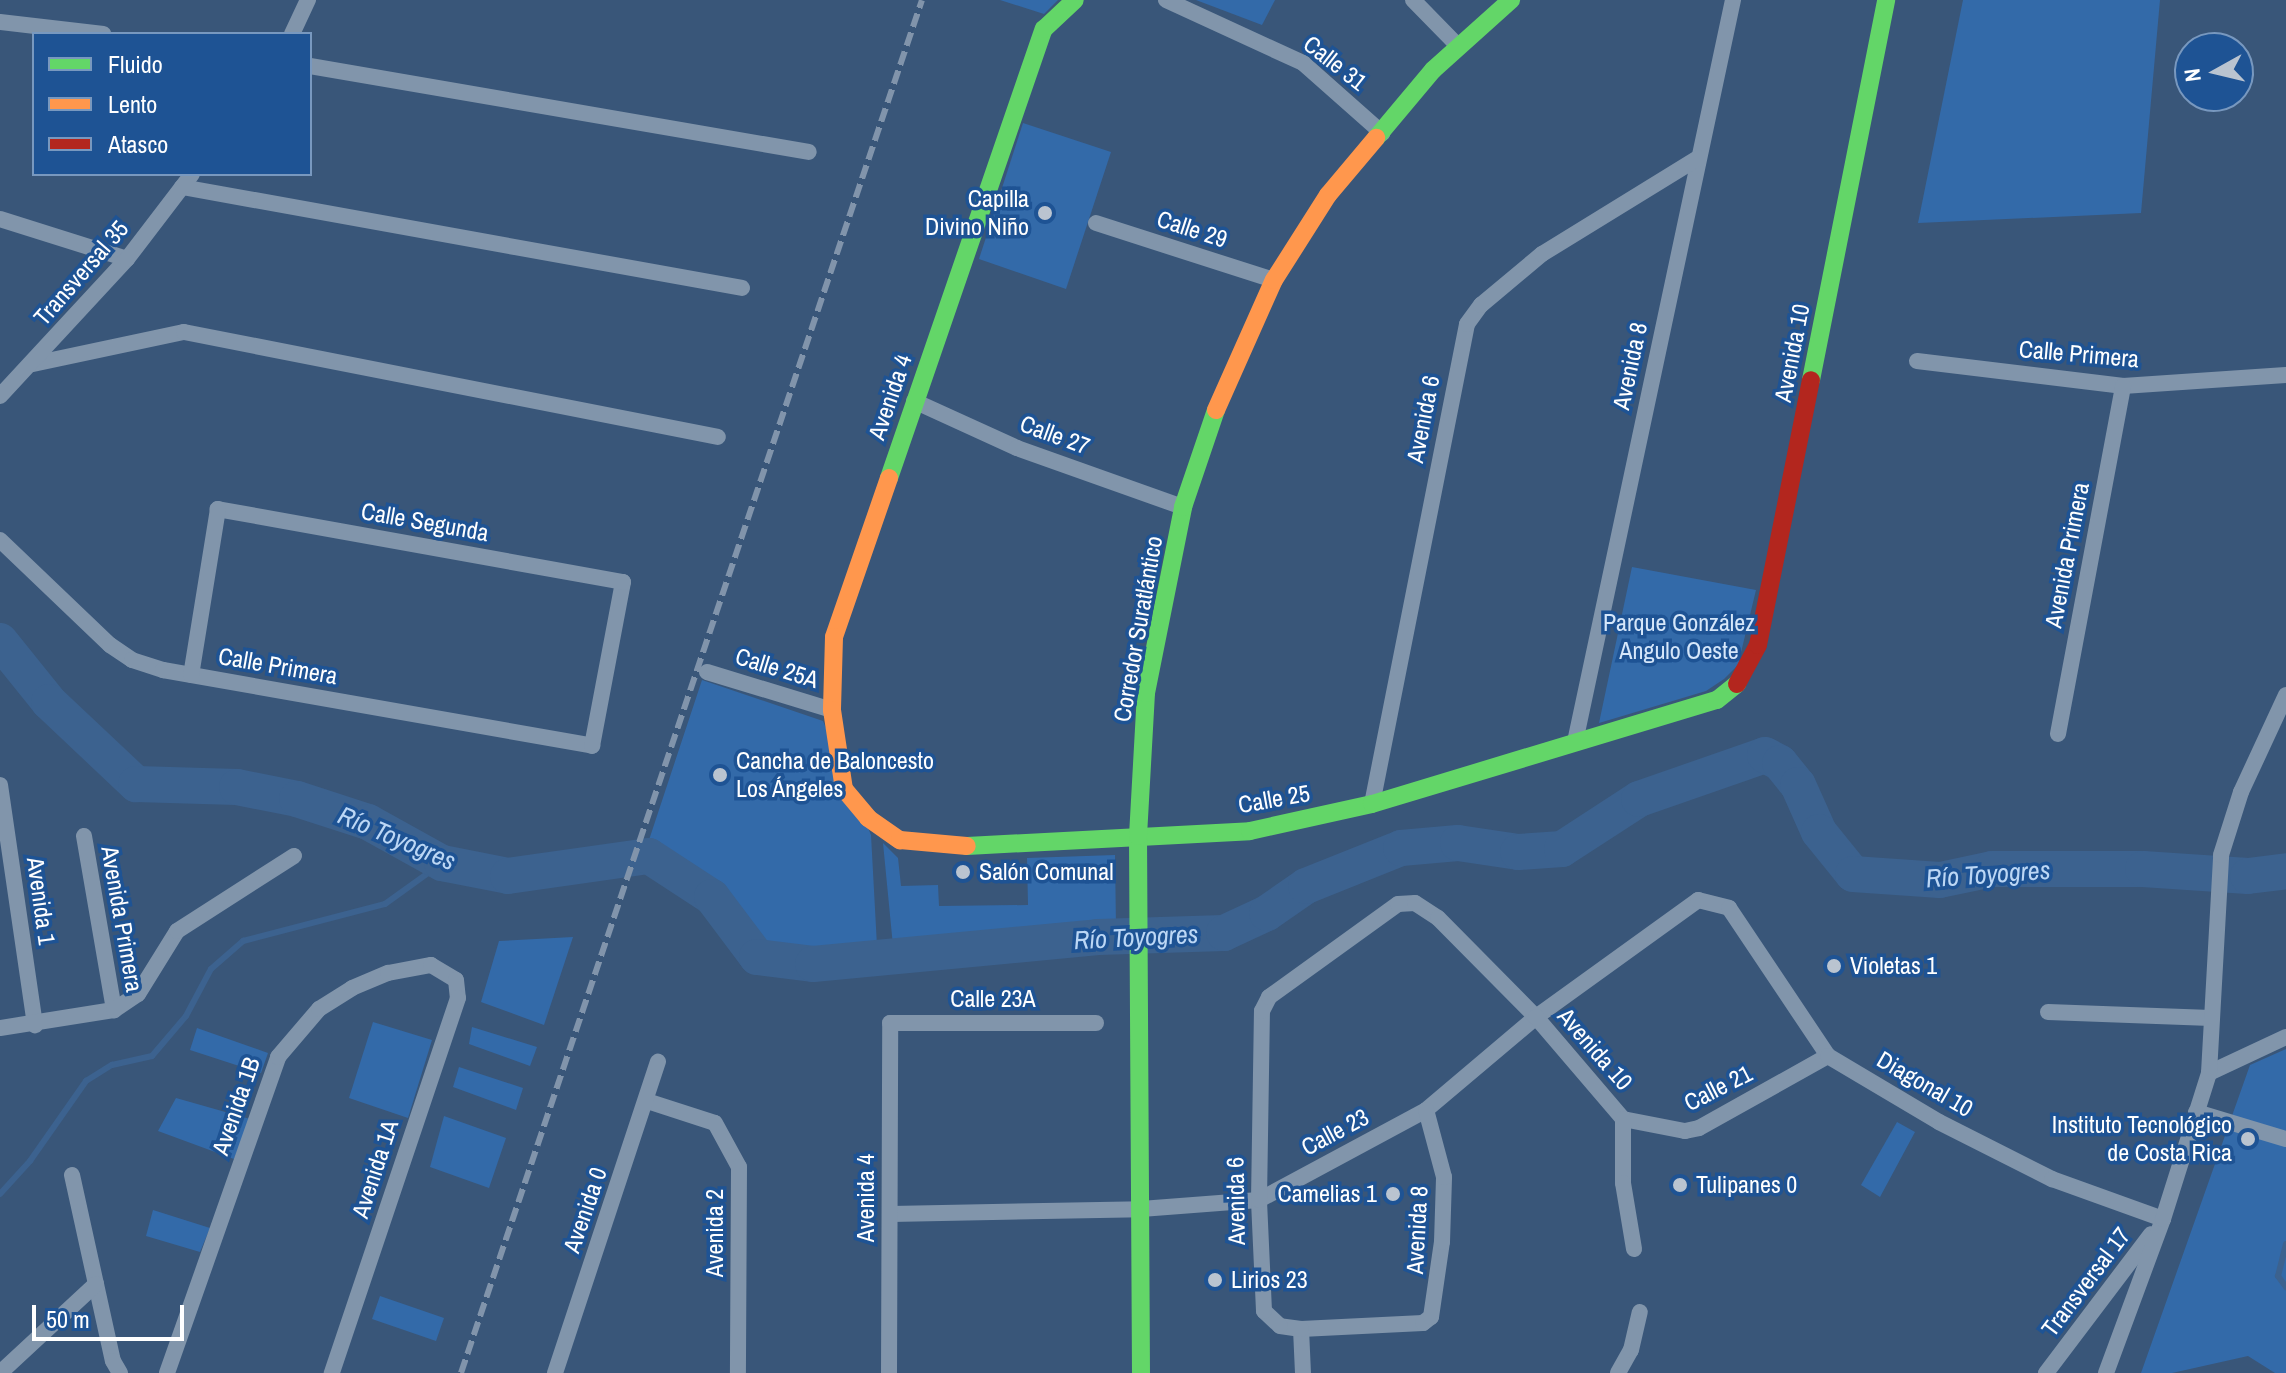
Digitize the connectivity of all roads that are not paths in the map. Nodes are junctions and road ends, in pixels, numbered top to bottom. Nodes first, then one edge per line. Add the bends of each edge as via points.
1 (308, 0) edge
2 (1075, 0) edge
3 (1166, 0) edge
4 (1413, 0) edge
5 (1511, 0) edge
6 (1733, 0) edge
7 (1886, 0) edge
8 (0, 22) edge
9 (86, 32) edge
10 (293, 32) edge
11 (1457, 45) junction
12 (312, 66) edge
13 (1382, 133) junction
14 (809, 152) dead end
15 (1698, 158) junction
16 (187, 181) edge
17 (0, 219) edge
18 (1096, 223) dead end
19 (127, 259) junction
20 (1274, 280) junction
21 (742, 288) dead end
22 (1917, 361) dead end
23 (33, 364) junction
24 (2286, 375) edge
25 (2123, 386) junction
26 (0, 396) edge
27 (914, 401) junction
28 (718, 437) dead end
29 (1183, 507) junction
30 (0, 540) edge
31 (707, 672) dead end
32 (191, 675) junction
33 (2286, 695) edge
34 (1717, 700) joint
35 (832, 710) junction
36 (2058, 734) dead end
37 (1575, 742) junction
38 (592, 746) joint
39 (0, 785) edge
40 (844, 789) joint
41 (1372, 804) junction
42 (84, 836) dead end
43 (1138, 836) junction
44 (294, 856) dead end
45 (1729, 908) joint
46 (1438, 918) joint
47 (456, 980) joint
48 (114, 1010) junction
49 (2048, 1012) dead end
50 (1536, 1017) junction
51 (2211, 1018) junction
52 (890, 1023) joint
53 (1096, 1023) dead end
54 (35, 1025) junction
55 (0, 1028) edge
56 (2286, 1037) edge
57 (1828, 1056) junction
58 (658, 1062) dead end
59 (2209, 1073) junction
60 (647, 1101) junction
61 (1426, 1110) junction
62 (2196, 1112) junction
63 (1623, 1119) junction
64 (2286, 1139) edge
65 (72, 1175) dead end
66 (1259, 1200) junction
67 (1141, 1209) junction
68 (891, 1214) junction
69 (2163, 1219) junction
70 (1634, 1249) dead end
71 (96, 1284) junction
72 (1640, 1312) dead end
73 (1301, 1329) junction
74 (0, 1373) edge
75 (120, 1373) edge
76 (167, 1373) edge
77 (332, 1373) edge
78 (555, 1373) edge
79 (738, 1373) edge
80 (889, 1373) edge
81 (1141, 1373) edge
82 (1303, 1373) edge
83 (1618, 1373) edge
84 (2046, 1373) edge
85 (2106, 1373) edge

1 - 10 street
2 - 27 street, Avenida 4 via 1044,29
3 - 13 street, Calle 31 via 1303,63
4 - 11 street
5 - 11 street, Corredor Suratlántico
6 - 15 street, Avenida 8
7 - 34 street, Avenida 10 via 1758,645 1743,680
8 - 9 street
11 - 13 street, Corredor Suratlántico
12 - 14 street
13 - 20 street, Corredor Suratlántico via 1328,195
15 - 37 street, Avenida 8
15 - 41 street, Avenida 6 via 1542,254 1481,305 1467,324
16 - 19 street, Transversal 35
16 - 21 street
17 - 19 street
18 - 20 street, Calle 29
19 - 23 street, Transversal 35
20 - 29 street, Corredor Suratlántico via 1231,368
22 - 25 street, Calle Primera
23 - 26 street, Transversal 35
23 - 28 street via 184,332
24 - 25 street, Calle Primera
25 - 36 street, Avenida Primera
27 - 29 street, Calle 27 via 1017,448
27 - 35 street, Avenida 4 via 834,637
29 - 43 street, Corredor Suratlántico via 1146,693
30 - 32 street, Calle Primera via 110,645 132,660
31 - 35 street, Calle 25A
32 - 38 street, Calle Primera
32 - 38 street, Calle Segunda via 218,509 623,582
33 - 51 street via 2241,792 2221,855
34 - 37 street, Calle 25
35 - 40 street, Avenida 4
37 - 41 street, Calle 25
39 - 54 street, Avenida 1
40 - 43 street, Calle 25 via 868,818 900,840 983,847
41 - 43 street, Calle 25 via 1250,831
42 - 48 street, Avenida Primera
43 - 67 street, Corredor Suratlántico
44 - 48 street via 177,931 138,994
45 - 50 street, Calle 23 via 1715,900 1698,900
45 - 57 street, Diagonal 10
46 - 50 street, Avenida 10
46 - 66 street, Avenida 6 via 1415,903 1398,904 1264,1004
47 - 76 street, Avenida 1B via 431,965 388,973 319,1009 278,1057
47 - 77 street, Avenida 1A via 458,998
48 - 54 street
49 - 51 street
50 - 61 street, Calle 23
50 - 63 street, Avenida 10
51 - 59 street
52 - 53 street, Calle 23A
52 - 68 street, Avenida 4
54 - 55 street
56 - 59 street
57 - 63 street, Calle 21 via 1699,1128 1685,1131
57 - 69 street, Diagonal 10 via 1939,1122 2052,1179
58 - 60 street, Avenida 0
59 - 62 street
60 - 78 street, Avenida 0
60 - 79 street, Avenida 2 via 715,1123 739,1167
61 - 66 street, Calle 23
61 - 73 street, Avenida 8 via 1444,1177 1436,1306 1423,1323
62 - 64 street
62 - 69 street
63 - 70 street, Avenida 10 via 1623,1183
65 - 71 street
66 - 67 street, Calle 23
66 - 73 street, Avenida 6 via 1264,1311 1280,1326
67 - 68 street, Calle 23
67 - 81 street, Corredor Suratlántico
68 - 80 street, Avenida 4
69 - 84 street, Transversal 17
69 - 85 street
71 - 74 street
71 - 75 street
72 - 83 street via 1631,1350
73 - 82 street

